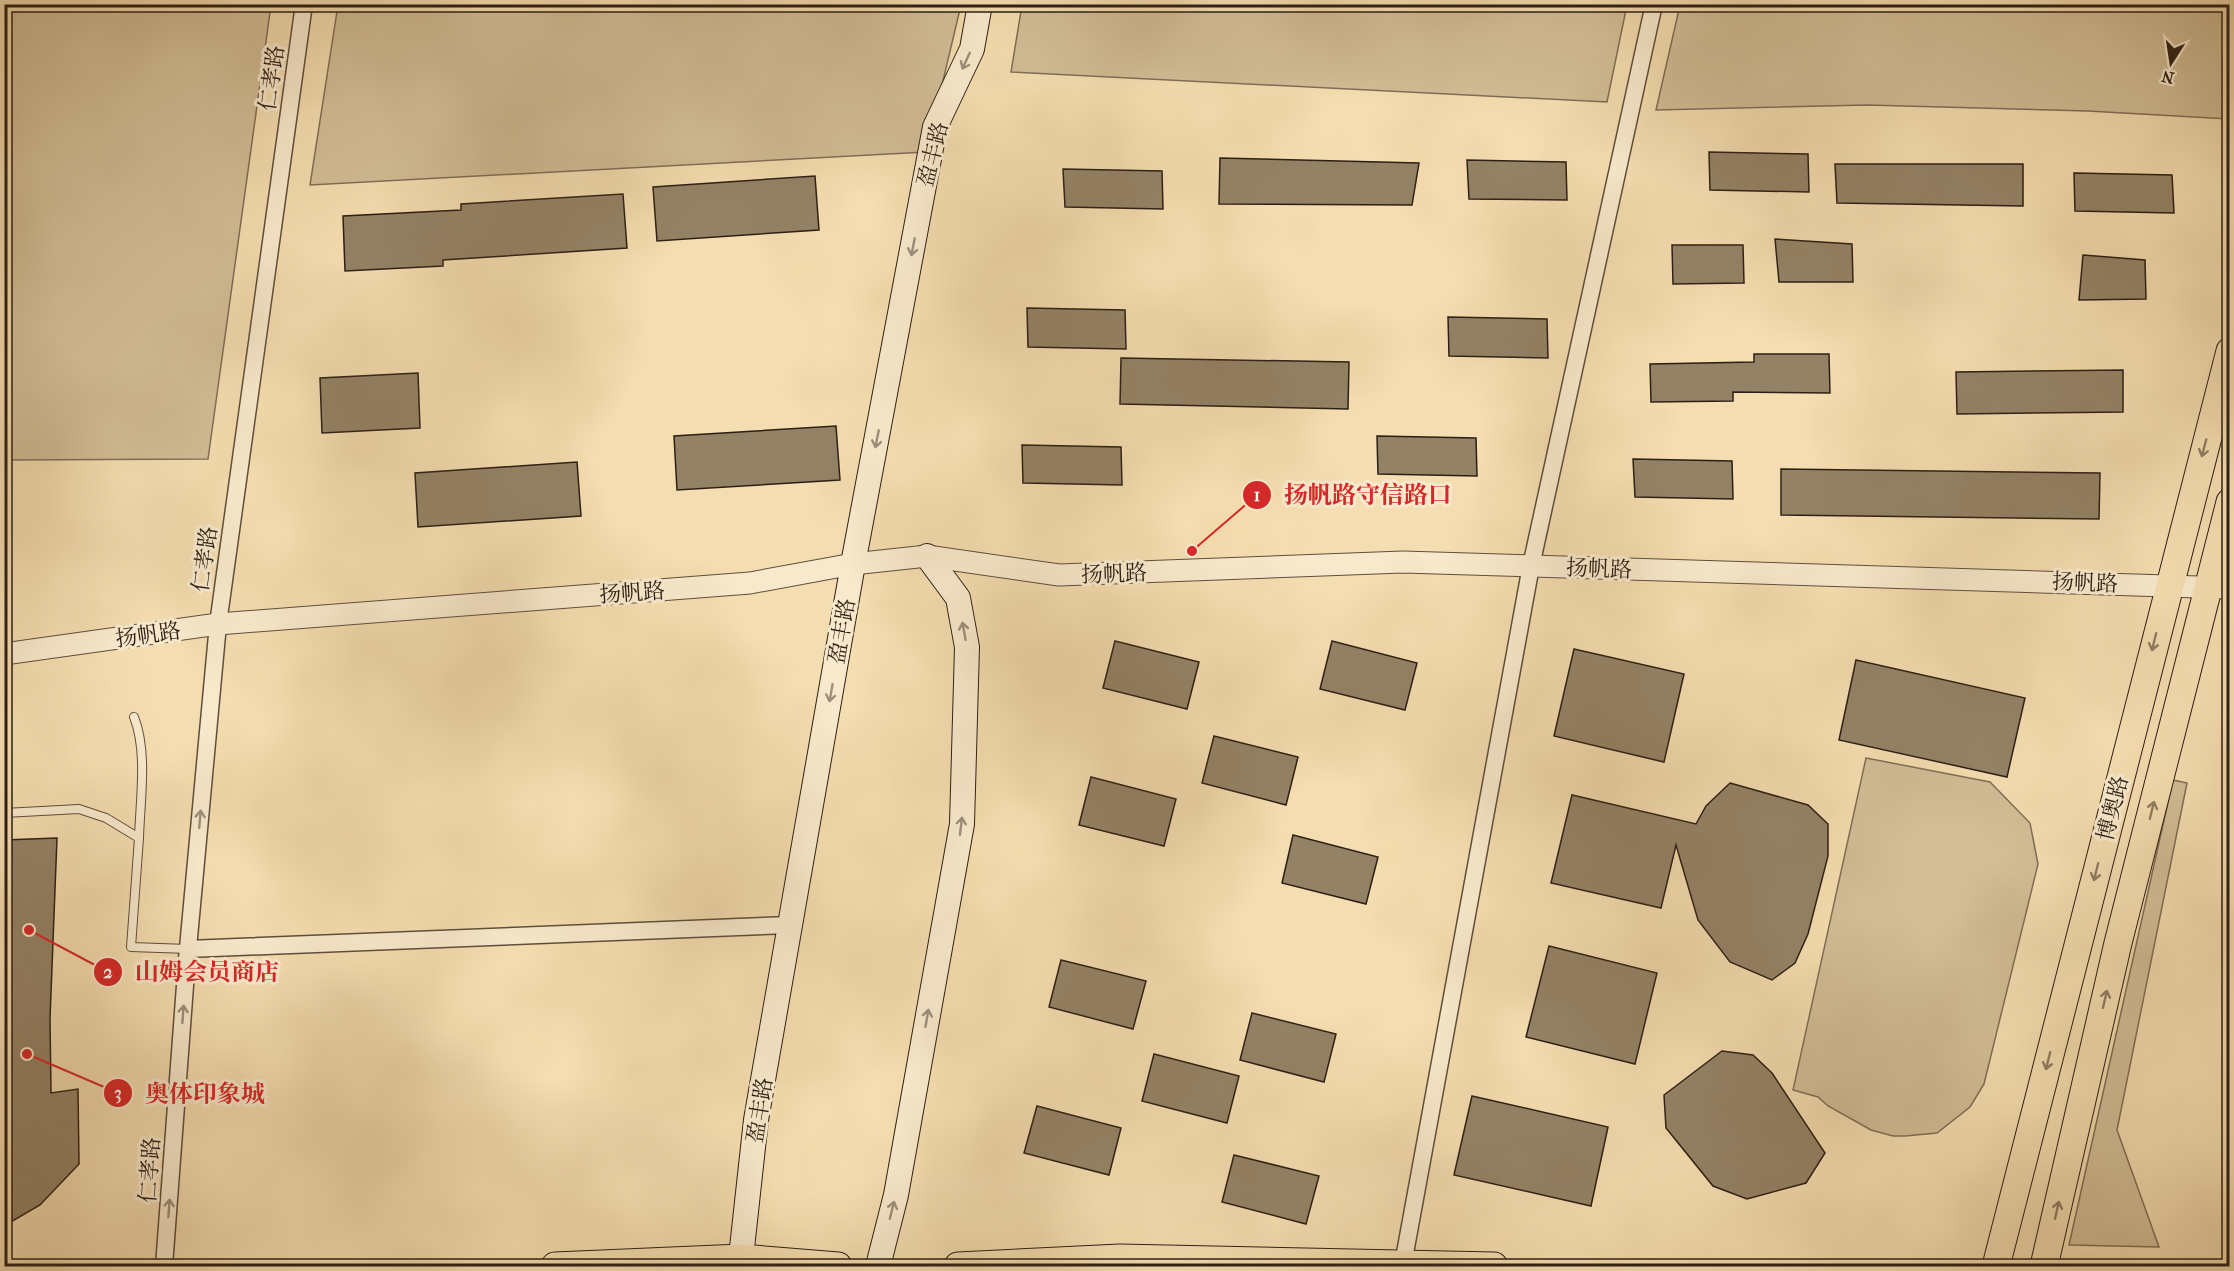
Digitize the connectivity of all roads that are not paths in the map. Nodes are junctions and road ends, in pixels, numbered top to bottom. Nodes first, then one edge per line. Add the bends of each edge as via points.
1 (304, 4) edge
2 (980, 4) edge
3 (1654, 4) edge
4 (2229, 351) edge
5 (2229, 502) edge
6 (927, 556) junction
7 (853, 564) junction
8 (1531, 566) junction
9 (2168, 585) junction
10 (2218, 587) edge
11 (218, 624) junction
12 (4, 654) edge
13 (134, 717) dead end
14 (4, 813) edge
15 (139, 838) junction
16 (790, 925) junction
17 (188, 949) junction
18 (740, 1262) edge
19 (1403, 1264) junction
20 (164, 1266) edge
21 (555, 1266) edge
22 (838, 1266) edge
23 (878, 1266) edge
24 (958, 1266) edge
25 (1494, 1266) edge
26 (1996, 1266) edge
27 (2043, 1266) edge

1 - 11 street, 仁孝路
2 -> 7 main road, 盈丰路 via 972,49 935,127
3 - 8 street
4 -> 9 main road, 博奥路
5 - 10 main road, 博奥路
6 - 7 street, 扬帆路
6 - 8 street, 扬帆路 via 1059,575 1403,562
23 -> 6 main road via 896,1195 962,824 967,647 958,598
7 - 11 street, 扬帆路 via 750,583
7 -> 16 main road, 盈丰路
8 - 9 street, 扬帆路
8 - 19 street
9 - 10 street, 扬帆路
9 -> 26 main road, 博奥路
27 -> 10 main road, 博奥路 via 2118,943
11 - 12 street, 扬帆路
17 -> 11 street, 仁孝路
13 - 15 lane via 141,755
14 - 15 lane via 79,809 106,818
15 - 17 lane via 131,947
16 - 17 street
16 - 18 main road, 盈丰路 via 756,1120
20 -> 17 street, 仁孝路
18 - 21 main road
18 - 22 main road
19 - 24 main road via 1120,1258
19 - 25 main road

